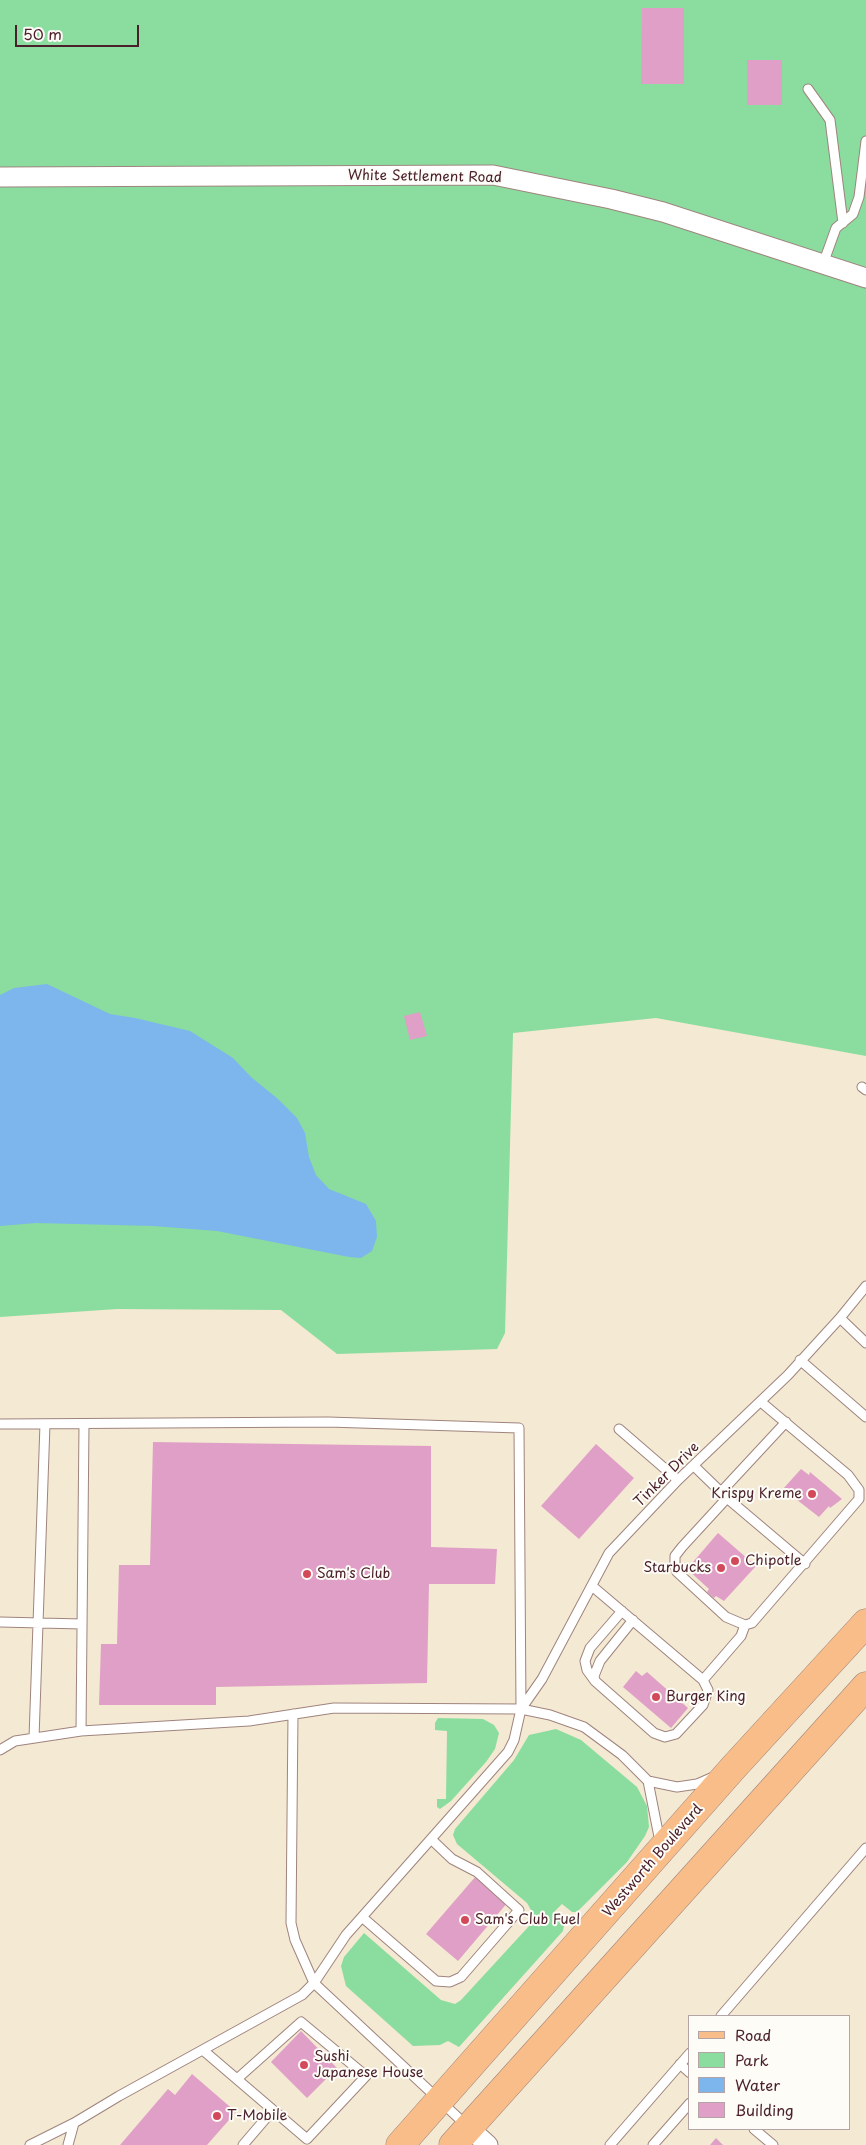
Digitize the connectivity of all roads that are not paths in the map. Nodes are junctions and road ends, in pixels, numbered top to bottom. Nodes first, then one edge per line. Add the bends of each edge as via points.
1 (808, 90) dead end
2 (866, 141) edge
3 (0, 176) edge
4 (843, 223) junction
5 (823, 264) junction
6 (866, 278) edge
7 (866, 1286) edge
8 (840, 1318) junction
9 (866, 1342) edge
10 (800, 1360) junction
11 (761, 1402) junction
12 (866, 1417) edge
13 (786, 1422) junction
14 (0, 1424) edge
15 (45, 1424) junction
16 (84, 1424) junction
17 (619, 1429) dead end
18 (694, 1466) junction
19 (678, 1480) junction
20 (724, 1495) junction
21 (805, 1564) junction
22 (592, 1586) junction
23 (622, 1611) junction
24 (633, 1620) junction
25 (0, 1622) edge
26 (866, 1623) edge
27 (38, 1624) junction
28 (82, 1624) junction
29 (741, 1624) junction
30 (703, 1680) junction
31 (595, 1681) junction
32 (866, 1686) edge
33 (521, 1709) junction
34 (293, 1714) junction
35 (81, 1731) junction
36 (34, 1738) junction
37 (0, 1750) edge
38 (733, 1768) junction
39 (648, 1781) junction
40 (431, 1839) junction
41 (866, 1848) edge
42 (662, 1851) junction
43 (362, 1917) junction
44 (314, 1983) junction
45 (722, 2015) edge
46 (204, 2051) junction
47 (688, 2054) edge
48 (680, 2064) junction
49 (688, 2071) edge
50 (237, 2079) junction
51 (440, 2099) junction
52 (688, 2105) edge
53 (273, 2110) junction
54 (74, 2123) junction
55 (755, 2130) edge
56 (460, 2136) edge
57 (30, 2145) edge
58 (68, 2145) edge
59 (243, 2145) edge
60 (400, 2145) edge
61 (488, 2145) edge
62 (610, 2145) edge
63 (653, 2145) edge
64 (773, 2145) edge

1 - 4 lane via 830,120
2 - 4 lane via 859,197 853,214
3 - 5 street, White Settlement Road via 493,175 663,212
4 - 5 lane via 836,228
5 - 6 street, White Settlement Road
7 - 8 lane, Tinker Drive
8 - 9 lane
8 - 10 lane, Tinker Drive
10 - 11 lane, Tinker Drive
10 - 12 lane
11 - 13 lane
11 - 18 lane, Tinker Drive
13 - 20 lane
13 - 21 lane via 848,1474 859,1490 859,1499 852,1509
14 - 15 lane
15 - 16 lane
15 - 27 lane
16 - 28 lane
16 - 33 lane via 328,1422 518,1428
17 - 19 lane
18 - 19 lane, Tinker Drive
18 - 20 lane
19 - 22 lane, Tinker Drive via 609,1553
20 - 21 lane
20 - 29 lane via 675,1556 675,1566 677,1572 726,1617
21 - 29 lane via 758,1620
22 - 23 lane
22 - 33 lane, Tinker Drive via 542,1679
23 - 24 lane
23 - 31 lane via 590,1648 585,1661
24 - 30 lane
24 - 31 lane via 600,1661
25 - 27 lane
26 - 38 main road, Westworth Boulevard
27 - 28 lane
27 - 36 lane
28 - 35 lane
29 - 30 lane via 741,1636
30 - 31 lane via 708,1690 703,1705 676,1734 665,1737 654,1734
32 - 56 main road
33 - 34 lane via 334,1708
33 - 39 lane via 584,1727 622,1755
33 - 40 lane via 508,1752
34 - 35 lane via 249,1721
34 - 44 lane via 291,1923
35 - 36 lane
36 - 37 lane via 15,1741
38 - 39 lane via 697,1784 677,1787
38 - 42 main road, Westworth Boulevard
39 - 42 lane
40 - 43 lane
40 - 43 lane via 452,1859 477,1872 518,1910 461,1976 450,1982 436,1982
41 - 45 lane
42 - 51 main road, Westworth Boulevard
43 - 44 lane
44 - 46 lane via 302,1995
44 - 51 lane via 359,2028
46 - 50 lane
46 - 54 lane
47 - 48 lane
48 - 49 lane
48 - 62 lane
50 - 53 lane
50 - 53 lane via 301,2022 366,2076 307,2139
51 - 56 lane
51 - 60 main road, Westworth Boulevard
52 - 63 lane
53 - 59 lane
54 - 57 lane
54 - 58 lane
55 - 64 lane
56 - 61 street

